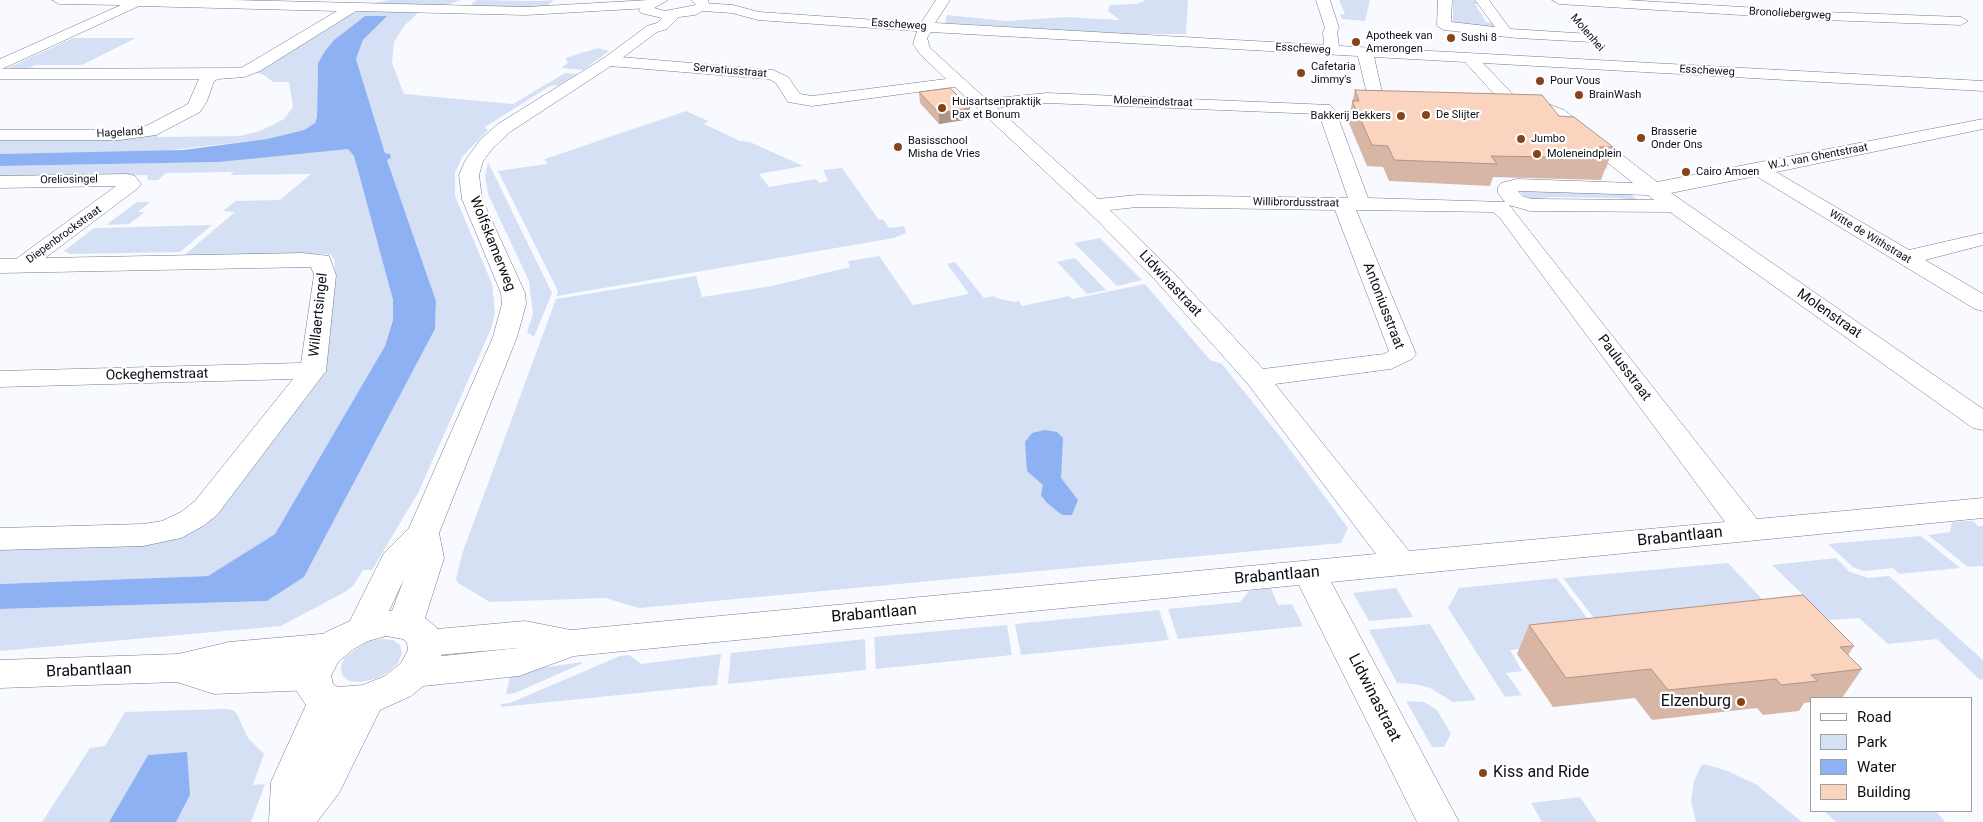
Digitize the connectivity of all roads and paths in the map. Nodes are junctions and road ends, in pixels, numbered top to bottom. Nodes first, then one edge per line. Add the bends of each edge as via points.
1 (59, 0) edge
2 (468, 0) edge
3 (943, 0) edge
4 (1323, 0) edge
5 (1445, 0) edge
6 (1482, 0) edge
7 (1559, 0) edge
8 (140, 2) junction
9 (292, 3) edge
10 (698, 3) edge
11 (353, 7) junction
12 (1926, 7) dead end
13 (454, 10) junction
14 (657, 12) edge
15 (926, 27) junction
16 (1506, 33) junction
17 (1591, 38) junction
18 (1332, 50) junction
19 (1365, 52) junction
20 (1472, 59) junction
21 (609, 60) junction
22 (2, 66) edge
23 (1615, 66) junction
24 (214, 74) junction
25 (959, 82) junction
26 (1955, 84) junction
27 (1983, 86) edge
28 (1419, 100) edge
29 (1494, 103) edge
30 (1983, 103) edge
31 (982, 104) junction
32 (1512, 104) junction
33 (1983, 124) edge
34 (0, 135) edge
35 (1758, 169) junction
36 (0, 182) edge
37 (128, 188) joint
38 (1652, 189) junction
39 (1351, 204) junction
40 (1093, 206) junction
41 (1498, 206) joint
42 (1675, 206) junction
43 (1983, 239) edge
44 (1906, 258) junction
45 (11, 265) edge
46 (0, 281) edge
47 (1983, 304) edge
48 (313, 371) junction
49 (1257, 378) junction
50 (0, 379) edge
51 (1983, 422) edge
52 (1983, 508) edge
53 (1749, 531) junction
54 (423, 533) junction
55 (0, 540) edge
56 (1402, 565) junction
57 (1310, 573) junction
58 (364, 628) junction
59 (415, 646) junction
60 (0, 674) edge
61 (324, 674) junction
62 (367, 700) junction
63 (291, 822) edge
64 (1438, 822) edge

1 - 8 street
2 - 13 street
3 - 15 street
4 - 18 street via 1332,28
5 - 16 street via 1444,26
6 - 16 street
7 - 12 street, Bronoliebergweg via 1966,23
7 - 17 street, Molenhei
8 - 9 street
8 - 22 street
9 - 11 street
10 - 14 street, Esscheweg
10 - 15 street, Esscheweg via 758,16
11 - 13 street
11 - 24 street via 254,68
13 - 14 street via 526,11 592,7
14 - 21 street, Wolfskamerweg
15 - 18 street, Esscheweg
15 - 25 street, Lidwinastraat via 920,44
16 - 17 street
17 - 23 street, Molenhei
18 - 19 street, Esscheweg
19 - 20 street, Esscheweg
19 - 28 street via 1374,94
20 - 23 street, Esscheweg
20 - 32 street
21 - 25 street, Servatiusstraat via 773,75 782,80 794,98 812,101
21 - 54 street, Wolfskamerweg via 504,128 486,144 474,161 469,175 472,199 513,293 514,304 505,337
22 - 24 street
23 - 26 street, Esscheweg
24 - 34 street, Hageland via 207,79 194,108 150,131 120,135
25 - 31 street, Lidwinastraat
26 - 27 street, Esscheweg
26 - 30 street
29 - 32 street
31 - 39 street, Moleneindstraat via 1047,98 1324,109
31 - 40 street, Lidwinastraat
32 - 38 street via 1543,106 1552,110
33 - 35 street, W.J. van Ghentstraat
35 - 38 street, W.J. van Ghentstraat
35 - 44 street, Witte de Withstraat
36 - 37 street, Oreliosingel via 128,180 132,184
37 - 45 street, Diepenbrockstraat
38 - 42 street, Molenstraat
38 - 42 street via 1516,184 1508,187 1508,194 1530,205
39 - 40 street, Willibrordusstraat via 1137,201
39 - 41 street, Willibrordusstraat
39 - 49 street, Antoniusstraat via 1402,354 1391,361
40 - 49 street, Lidwinastraat
41 - 53 street, Paulusstraat
42 - 51 street, Molenstraat
43 - 44 street
44 - 47 street, Witte de Withstraat
45 - 46 street, Diepenbrockstraat
45 - 48 street, Willaertsingel via 321,261 325,274
48 - 50 street, Ockeghemstraat
48 - 55 street, Willaertsingel via 206,508 192,519 170,530 143,535
49 - 56 street, Lidwinastraat
52 - 53 street, Brabantlaan
53 - 56 street, Brabantlaan
54 - 58 street, Wolfskamerweg via 396,561
54 - 59 street via 428,558
56 - 57 street, Brabantlaan
57 - 59 street, Brabantlaan via 571,643 519,662
57 - 64 street, Lidwinastraat
58 - 59 street via 386,623
58 - 61 street
59 - 62 street via 398,686
60 - 61 street, Brabantlaan via 178,668 214,680
61 - 62 street via 345,703
61 - 63 street via 291,782
62 - 63 street via 325,781

